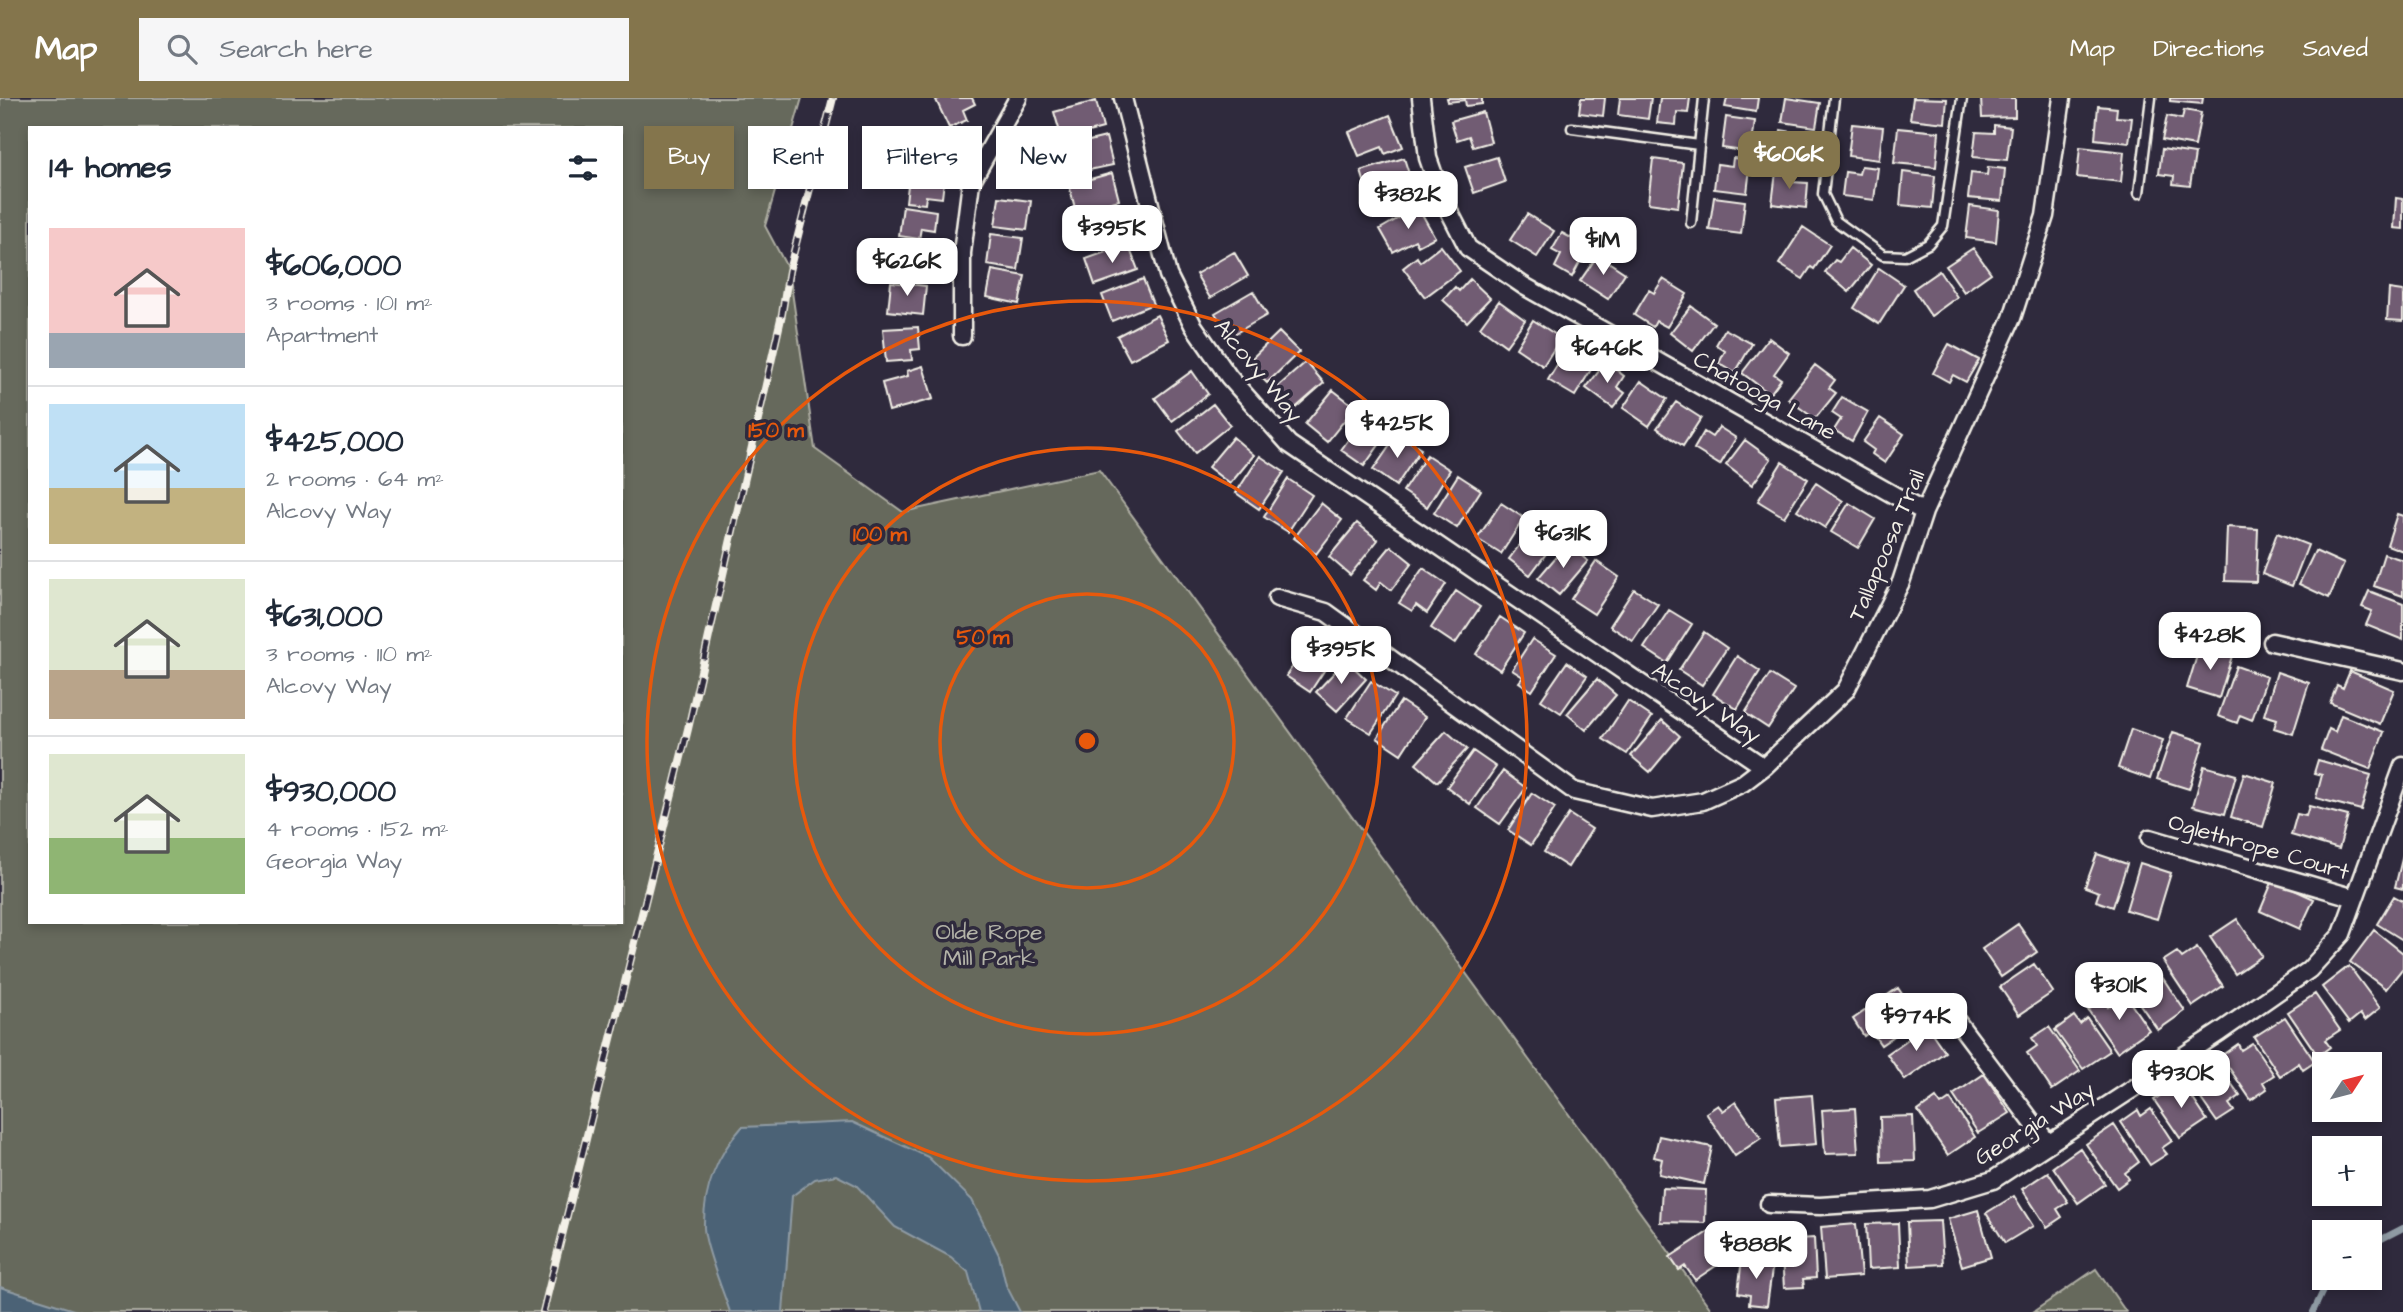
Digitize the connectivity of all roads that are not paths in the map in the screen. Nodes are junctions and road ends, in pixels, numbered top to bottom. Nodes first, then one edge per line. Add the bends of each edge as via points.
1 (1018, 98) edge
2 (1123, 98) edge
3 (1421, 98) edge
4 (1703, 98) edge
5 (1834, 98) edge
6 (1962, 98) edge
7 (2062, 98) edge
8 (2151, 98) edge
9 (1572, 128) dead end
10 (1699, 145) junction
11 (2139, 193) dead end
12 (1691, 223) dead end
13 (961, 336) dead end
14 (1924, 512) junction
15 (1277, 598) dead end
16 (2272, 642) dead end
17 (2403, 671) edge
18 (2403, 766) edge
19 (1764, 767) junction
20 (2150, 838) dead end
21 (2355, 898) junction
22 (1952, 1016) dead end
23 (2048, 1143) junction
24 (1769, 1204) dead end

1 - 13 street via 971,182 962,253
2 - 19 street, Alcovy Way via 1168,275 1229,377 1289,444
3 - 14 street, Chatooga Lane via 1428,158 1468,248 1524,286
4 - 10 lane
5 - 6 lane via 1823,194 1836,221 1883,254 1905,256 1927,244 1943,226
7 - 14 street, Tallapoosa Trail via 2045,216 2012,318
8 - 11 lane
9 - 10 lane
10 - 12 lane
14 - 19 street, Tallapoosa Trail via 1900,582 1846,690
15 - 19 street, Tallapoosa Trail via 1326,612 1574,791 1652,809 1703,801 1743,783
16 - 17 street
18 - 21 street, Georgia Way
20 - 21 street, Oglethrope Court
21 - 23 street, Georgia Way via 2342,934 2309,970
22 - 23 street
23 - 24 street, Georgia Way via 1993,1180 1930,1199 1820,1206

